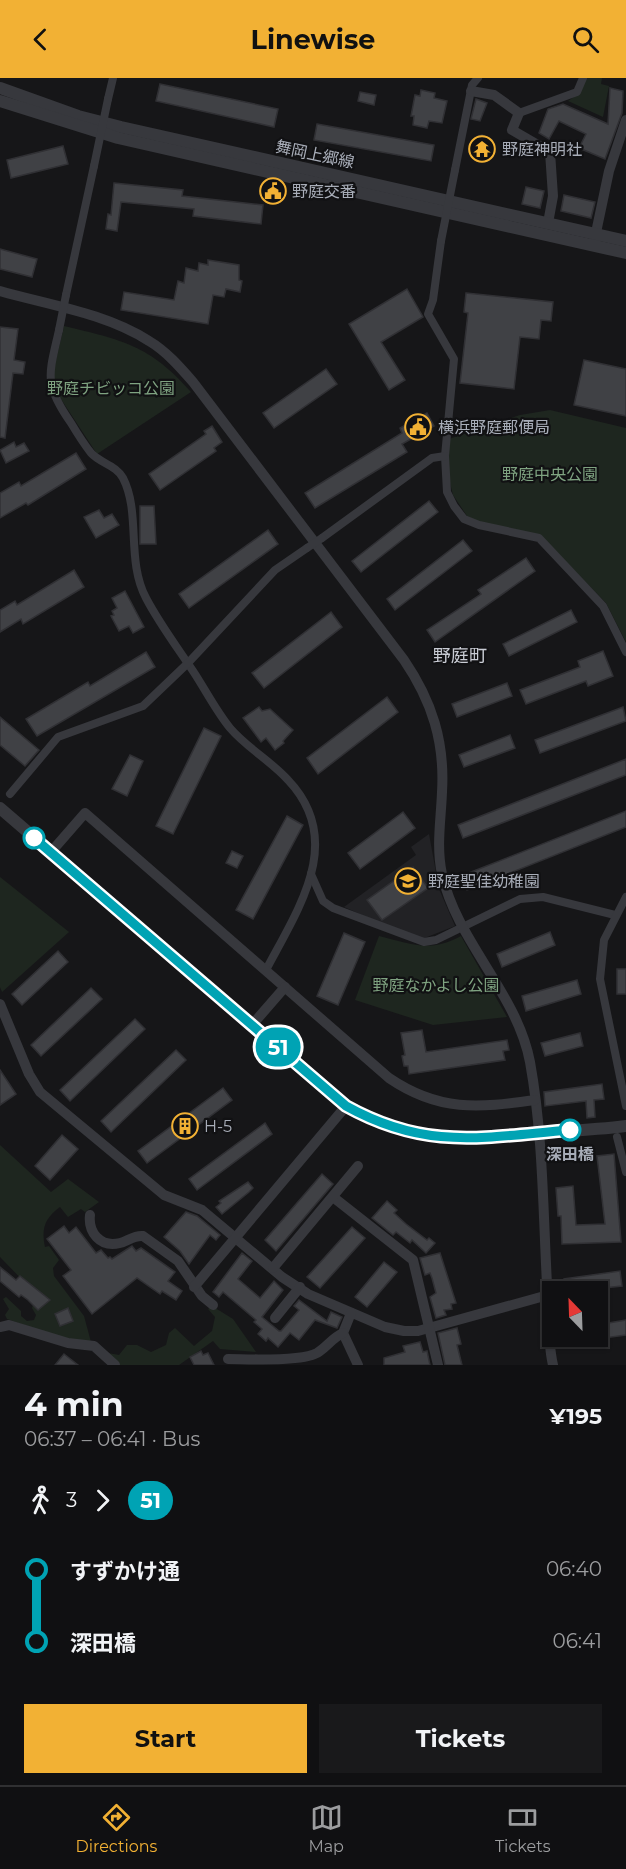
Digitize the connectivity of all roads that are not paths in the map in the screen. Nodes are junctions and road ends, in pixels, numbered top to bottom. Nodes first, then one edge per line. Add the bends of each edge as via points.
1 (2, 78) edge
2 (113, 78) edge
3 (478, 78) edge
4 (584, 78) edge
5 (472, 85) edge
6 (0, 87) edge
7 (0, 100) edge
8 (519, 113) junction
9 (626, 120) edge
10 (622, 144) edge
11 (548, 223) junction
12 (595, 239) junction
13 (626, 241) edge
14 (626, 253) edge
15 (0, 291) edge
16 (445, 456) junction
17 (626, 652) edge
18 (188, 663) junction
19 (10, 794) dead end
20 (0, 808) edge
21 (51, 852) junction
22 (311, 874) junction
23 (626, 897) edge
24 (615, 915) junction
25 (464, 927) junction
26 (266, 970) junction
27 (285, 987) junction
28 (0, 1004) edge
29 (252, 1025) junction
30 (535, 1100) junction
31 (346, 1106) junction
32 (626, 1106) edge
33 (626, 1126) edge
34 (538, 1132) junction
35 (617, 1137) dead end
36 (358, 1166) dead end
37 (626, 1172) edge
38 (333, 1197) junction
39 (90, 1215) dead end
40 (236, 1237) junction
41 (273, 1268) junction
42 (547, 1281) edge
43 (194, 1287) junction
44 (300, 1287) junction
45 (542, 1297) edge
46 (213, 1305) dead end
47 (351, 1313) junction
48 (275, 1318) dead end
49 (0, 1327) edge
50 (429, 1328) junction
51 (343, 1332) junction
52 (552, 1347) edge
53 (228, 1359) dead end
54 (115, 1365) edge
55 (358, 1365) edge
56 (438, 1365) edge
57 (553, 1365) edge

1 - 6 street
2 - 18 street, bridge via 50,377 55,400 93,455 122,476 128,491 133,547 145,597
3 - 5 street
4 - 8 street via 578,92
5 - 8 street via 494,94
5 - 16 street, bridge via 428,314 454,359
6 - 11 street, 舞岡上郷線 via 121,128
7 - 12 street via 118,138
8 - 11 street via 512,130 550,152 553,196
9 - 10 street
10 - 12 street via 609,171
11 - 12 street, 舞岡上郷線
12 - 13 street, 舞岡上郷線
12 - 14 street
15 - 25 street via 108,320 151,342 174,361 404,660 424,691 438,732 443,758 440,862 447,891
16 - 17 street via 447,492 464,519 539,538 603,606
16 - 18 street, bridge via 432,458 275,570
18 - 19 street via 143,706 58,737
18 - 22 street via 230,728 287,778 306,802 314,821 316,845
20 - 21 street
21 - 26 street via 85,813
21 - 29 street
22 - 25 street via 323,901 333,908 417,941 436,940
22 - 26 street via 302,902
23 - 24 street
24 - 25 street via 543,897 509,902
24 - 32 street via 604,940 600,979
25 - 30 street via 520,1032 530,1061
26 - 27 street
27 - 29 street
27 - 30 street via 389,1078 414,1093 447,1105 471,1107
28 - 40 street via 40,1092 164,1195 202,1210
29 - 31 street
30 - 34 street
31 - 34 street via 390,1128 423,1136 460,1138
31 - 40 street
33 - 34 street
34 - 42 street
35 - 37 street
36 - 38 street
38 - 41 street
38 - 50 street via 413,1260
39 - 43 street via 89,1225 100,1240 118,1244 143,1236 178,1261
40 - 41 street
40 - 43 street
41 - 44 street
43 - 46 street
44 - 47 street
44 - 48 street
45 - 50 street
47 - 50 street via 404,1331
47 - 51 street
49 - 54 street via 9,1325 68,1343 94,1346
50 - 56 street
51 - 53 street via 317,1353
51 - 55 street
52 - 57 street

